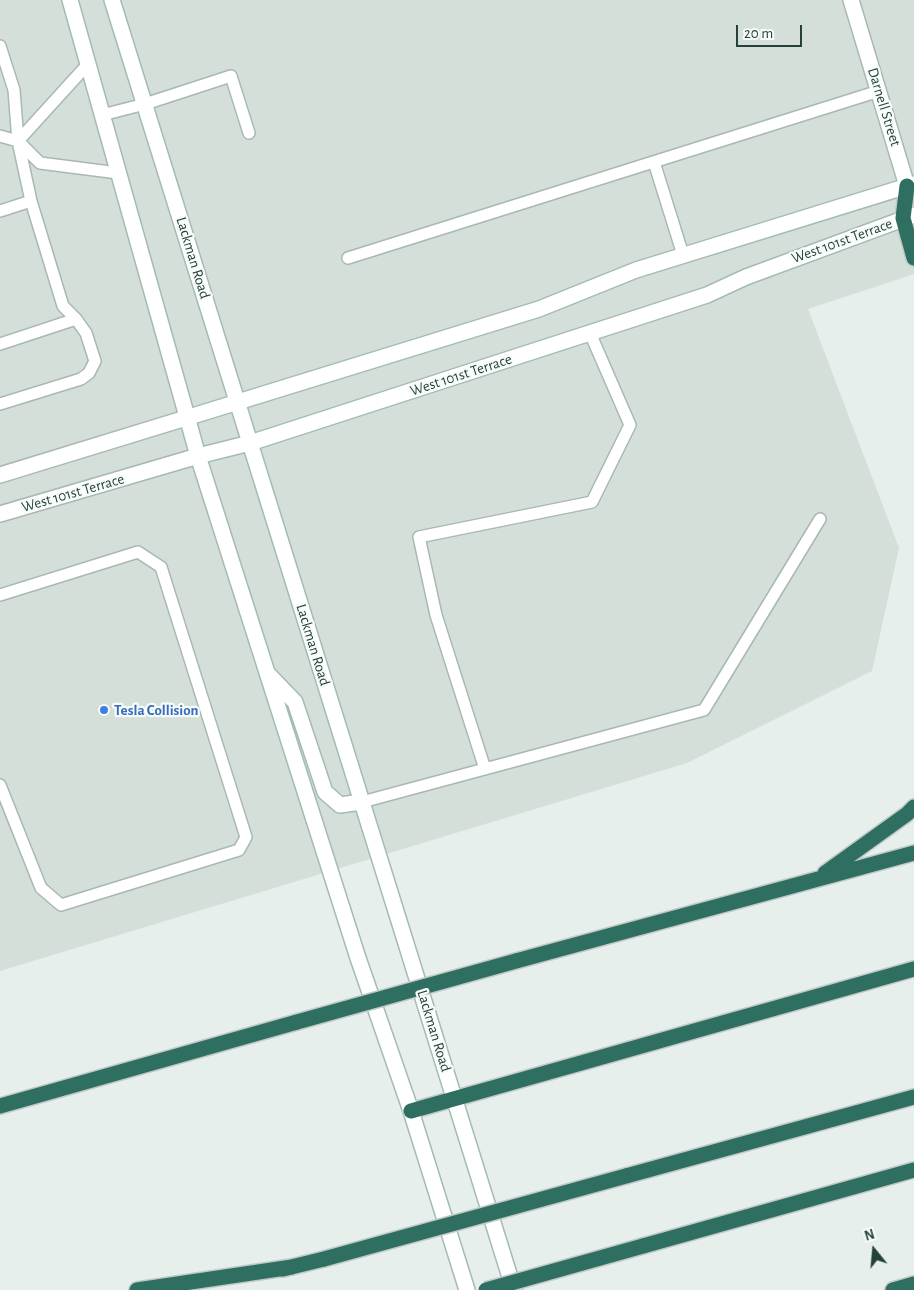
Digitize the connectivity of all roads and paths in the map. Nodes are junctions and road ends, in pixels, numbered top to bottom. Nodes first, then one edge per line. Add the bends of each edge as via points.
1 (70, 0) edge
2 (112, 0) edge
3 (851, 0) edge
4 (0, 46) edge
5 (88, 64) junction
6 (879, 91) junction
7 (145, 104) junction
8 (102, 115) junction
9 (249, 133) dead end
10 (0, 136) edge
11 (18, 141) junction
12 (654, 162) junction
13 (118, 173) junction
14 (912, 187) edge
15 (31, 201) junction
16 (0, 211) edge
17 (908, 217) edge
18 (683, 255) junction
19 (348, 258) dead end
20 (914, 258) edge
21 (76, 319) junction
22 (590, 333) junction
23 (0, 344) edge
24 (238, 403) junction
25 (0, 404) edge
26 (186, 418) junction
27 (250, 443) junction
28 (198, 456) junction
29 (0, 475) edge
30 (0, 514) edge
31 (820, 519) dead end
32 (0, 595) edge
33 (266, 672) junction
34 (485, 769) junction
35 (0, 785) edge
36 (362, 802) junction
37 (914, 807) edge
38 (914, 853) edge
39 (816, 879) junction
40 (914, 969) edge
41 (914, 1097) edge
42 (455, 1098) junction
43 (0, 1106) edge
44 (410, 1111) junction
45 (914, 1170) edge
46 (292, 1267) junction
47 (914, 1284) edge
48 (137, 1290) edge
49 (212, 1290) edge
50 (467, 1290) edge
51 (486, 1290) edge
52 (514, 1290) edge
53 (893, 1290) edge

1 - 5 main road
2 - 7 main road, Lackman Road
3 - 6 main road, Darnell Street
4 - 11 lane via 14,90
5 - 8 main road
5 - 11 lane
6 - 12 lane
6 - 14 main road, Darnell Street
7 - 8 lane
7 - 9 lane via 231,76
7 - 24 main road, Lackman Road
8 - 13 main road
10 - 11 lane
11 - 13 lane via 40,162
11 - 15 lane
12 - 18 lane
12 - 19 lane
13 - 26 main road
14 - 17 highway
14 - 18 main road, West 101st Terrace
15 - 16 lane
15 - 21 lane via 63,306
17 - 20 highway
17 - 22 main road, West 101st Terrace via 746,277 707,295
18 - 24 main road, West 101st Terrace via 636,270 540,309
21 - 23 lane
21 - 25 lane via 86,333 95,361 89,373 82,379
22 - 27 main road, West 101st Terrace
22 - 34 lane via 630,425 592,502 419,537 436,615
24 - 26 main road, West 101st Terrace
24 - 27 main road, Lackman Road
26 - 28 main road
26 - 29 main road, West 101st Terrace
27 - 28 main road, West 101st Terrace
27 - 36 main road, Lackman Road
28 - 30 main road, West 101st Terrace
28 - 33 main road
31 - 34 lane via 704,710
32 - 35 lane via 138,552 161,567 246,837 239,850 61,905 41,888
33 - 36 main road via 295,702 325,792 340,804
33 - 44 main road
34 - 36 lane
36 - 42 main road, Lackman Road
37 - 39 highway
38 - 39 highway
39 - 43 highway, bridge
40 - 42 highway
41 - 46 highway, bridge
42 - 44 highway
42 - 52 main road, Lackman Road
44 - 50 main road
45 - 51 highway, bridge
46 - 48 highway
46 - 49 highway
47 - 53 highway

